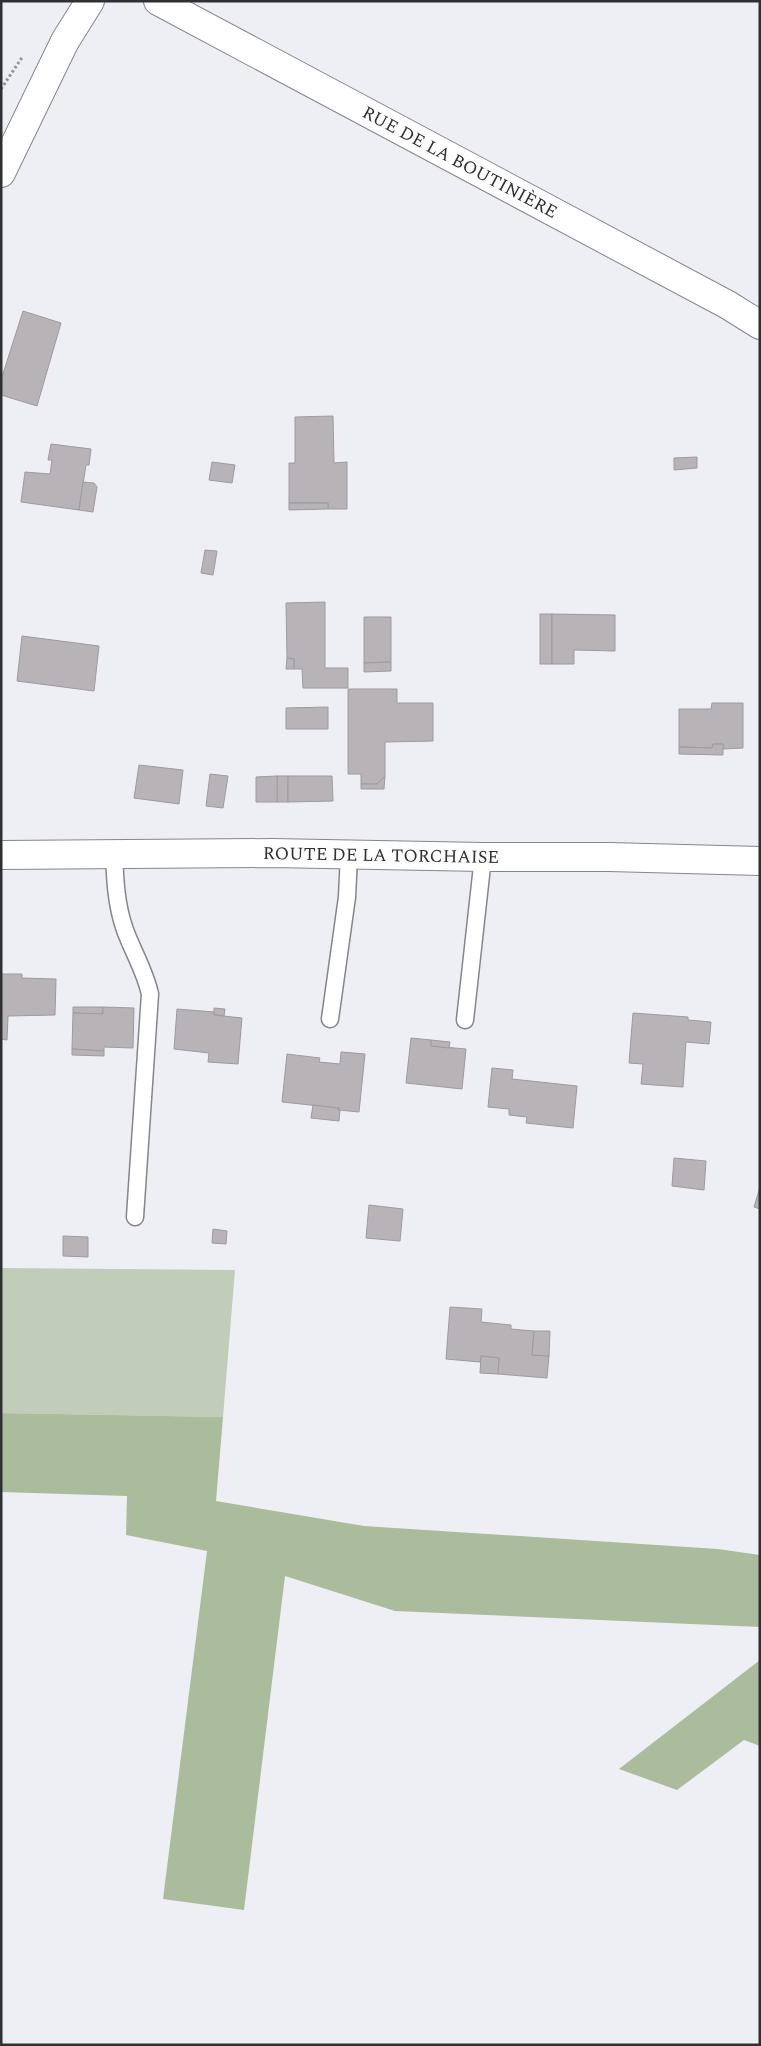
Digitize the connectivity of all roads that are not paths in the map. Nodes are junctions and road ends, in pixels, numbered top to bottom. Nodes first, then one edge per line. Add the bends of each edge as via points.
1 (90, 1) edge
2 (158, 1) edge
3 (1, 173) edge
4 (760, 325) edge
5 (114, 853) junction
6 (1, 854) edge
7 (349, 855) junction
8 (482, 857) junction
9 (760, 861) edge
10 (330, 1018) dead end
11 (465, 1020) dead end
12 (135, 1217) dead end

1 - 3 street via 65,41
2 - 4 street, RUE DE LA BOUTINIÈRE
5 - 6 street, ROUTE DE LA TORCHAISE
5 - 7 street, ROUTE DE LA TORCHAISE
5 - 12 lane via 117,900 124,929 146,976 150,994
7 - 8 street, ROUTE DE LA TORCHAISE
7 - 10 lane via 347,897
8 - 9 street, ROUTE DE LA TORCHAISE
8 - 11 lane

